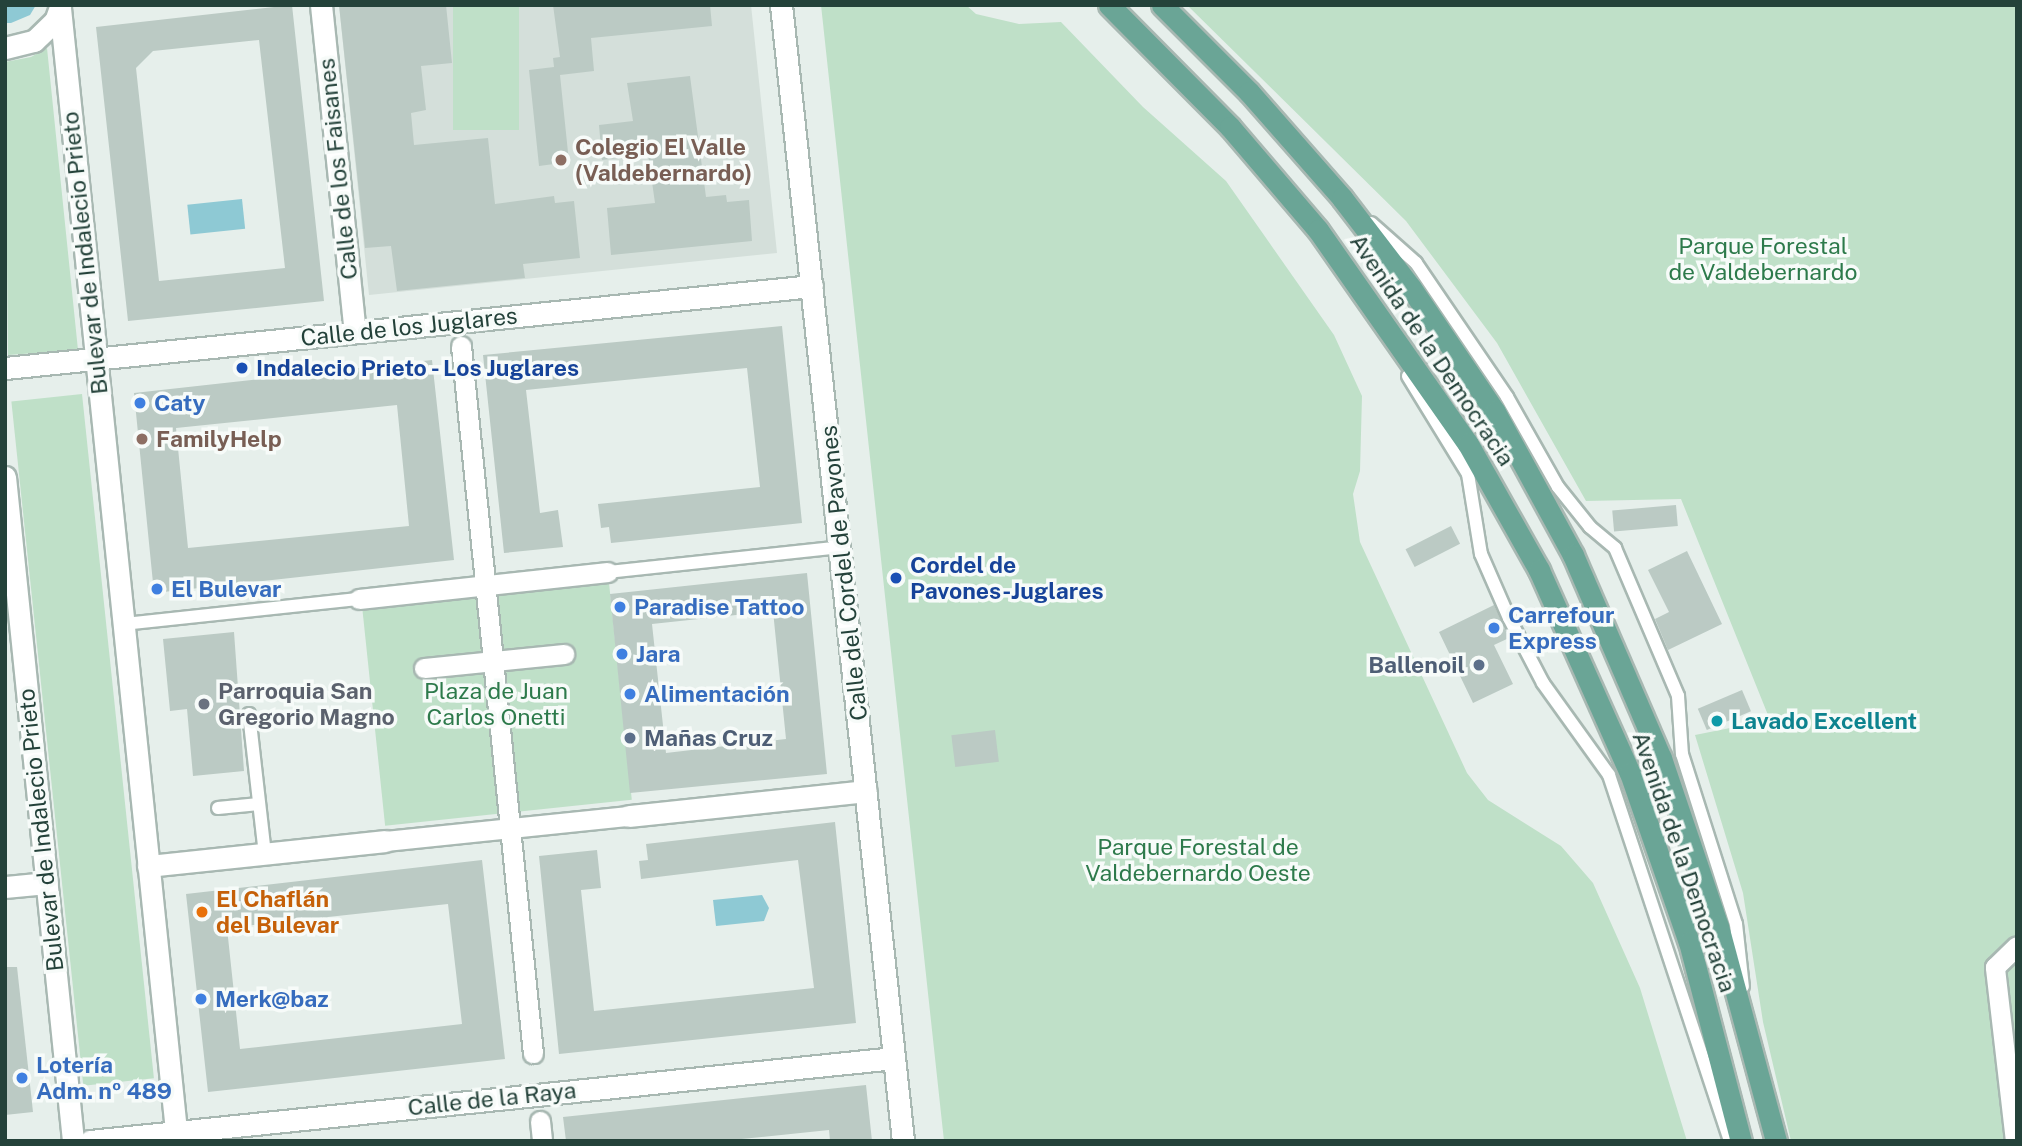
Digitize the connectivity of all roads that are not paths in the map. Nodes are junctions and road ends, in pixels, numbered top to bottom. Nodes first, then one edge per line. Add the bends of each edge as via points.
1 (321, 5) edge
2 (781, 5) edge
3 (1109, 5) edge
4 (1162, 5) edge
5 (60, 7) edge
6 (5, 48) edge
7 (1342, 198) junction
8 (1318, 230) junction
9 (812, 286) junction
10 (355, 332) junction
11 (461, 346) dead end
12 (96, 358) junction
13 (5, 368) edge
14 (5, 477) edge
15 (842, 547) junction
16 (608, 572) joint
17 (486, 585) junction
18 (359, 599) joint
19 (124, 624) junction
20 (13, 631) edge
21 (564, 654) dead end
22 (492, 662) junction
23 (424, 668) dead end
24 (249, 714) dead end
25 (866, 791) junction
26 (259, 804) junction
27 (218, 808) dead end
28 (629, 816) joint
29 (508, 828) junction
30 (385, 841) joint
31 (265, 854) junction
32 (149, 866) junction
33 (47, 883) junction
34 (5, 887) edge
35 (2011, 948) edge
36 (1987, 961) dead end
37 (1748, 1026) junction
38 (533, 1053) dead end
39 (894, 1058) junction
40 (176, 1136) edge
41 (73, 1141) edge
42 (90, 1141) edge
43 (903, 1141) edge
44 (1730, 1141) edge
45 (1741, 1141) edge
46 (1776, 1141) edge
47 (2015, 1141) edge

1 - 10 street, Calle de los Faisanes
2 - 9 street, Calle del Cordel de Pavones
3 - 8 main road, Avenida de la Democracia via 1230,127
4 - 7 main road, Avenida de la Democracia via 1250,92
5 - 6 street via 54,21 34,41
5 - 12 street, Bulevar de Indalecio Prieto
7 - 37 main road, Avenida de la Democracia via 1411,288 1495,412 1573,555 1661,758
7 - 37 lane via 1416,263 1507,397 1558,487 1590,527 1615,548 1678,696 1682,754 1736,924
8 - 44 lane via 1370,320 1452,444 1468,474 1482,554 1509,618 1543,682 1609,775
8 - 45 main road, Avenida de la Democracia via 1468,444 1539,570 1630,773 1689,942
9 - 10 street, Calle de los Juglares
9 - 15 street, Calle del Cordel de Pavones
10 - 12 street, Calle de los Juglares
11 - 17 street
12 - 13 street, Calle de los Juglares
12 - 19 street, Bulevar de Indalecio Prieto
14 - 20 street, Bulevar de Indalecio Prieto
15 - 16 lane
15 - 25 street, Calle del Cordel de Pavones
16 - 17 street
17 - 18 street
17 - 22 street
18 - 19 lane
19 - 32 street, Bulevar de Indalecio Prieto
20 - 33 street, Bulevar de Indalecio Prieto
21 - 22 street
22 - 23 street
22 - 29 street
24 - 26 lane
25 - 28 street
25 - 39 street, Calle del Cordel de Pavones
26 - 27 lane
26 - 31 lane
28 - 29 street
29 - 30 street
29 - 38 street
30 - 31 street
31 - 32 street
32 - 40 street, Bulevar de Indalecio Prieto
33 - 34 street
33 - 41 street, Bulevar de Indalecio Prieto
35 - 36 street
35 - 47 street via 1995,967
37 - 46 main road, Avenida de la Democracia
39 - 40 street, Calle de la Raya
39 - 43 street, Calle del Cordel de Pavones
40 - 42 street, Calle de la Raya

